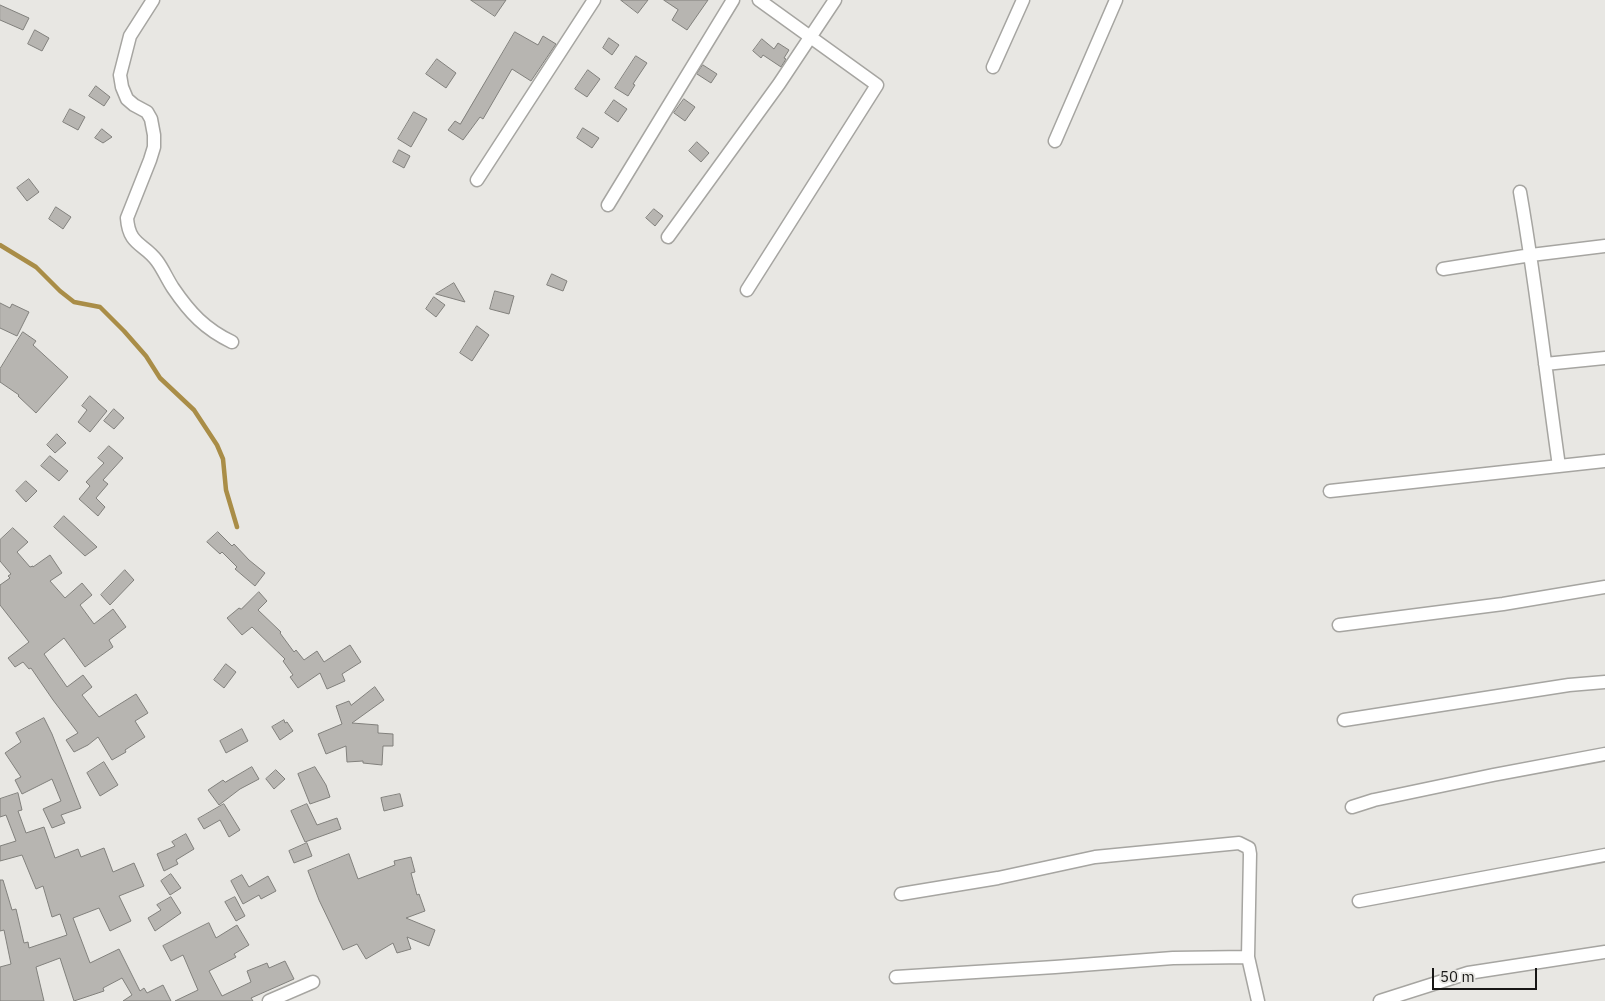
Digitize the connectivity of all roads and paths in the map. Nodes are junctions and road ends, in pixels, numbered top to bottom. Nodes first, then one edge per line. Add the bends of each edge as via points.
1 (153, 0) edge
2 (594, 0) edge
3 (733, 0) edge
4 (759, 0) edge
5 (834, 0) edge
6 (1023, 0) edge
7 (1116, 0) edge
8 (809, 37) junction
9 (993, 67) dead end
10 (1055, 141) dead end
11 (477, 180) dead end
12 (1520, 192) dead end
13 (608, 205) dead end
14 (668, 237) dead end
15 (1605, 246) edge
16 (1531, 255) junction
17 (1443, 269) dead end
18 (747, 290) dead end
19 (232, 342) dead end
20 (1605, 358) edge
21 (1545, 364) junction
22 (1605, 461) edge
23 (1560, 466) junction
24 (1330, 491) dead end
25 (1605, 587) edge
26 (1340, 625) dead end
27 (1605, 683) edge
28 (1344, 720) dead end
29 (1605, 754) edge
30 (1352, 807) dead end
31 (1605, 854) edge
32 (901, 894) dead end
33 (1359, 901) dead end
34 (1605, 952) edge
35 (1248, 957) junction
36 (896, 976) dead end
37 (313, 982) dead end
38 (269, 1001) edge
39 (1258, 1001) edge
40 (1380, 1001) edge

1 - 19 street via 130,36 120,75 127,98 147,112 151,119 154,135 150,160 127,218 128,228 135,241 156,259 173,288 202,324
2 - 11 street
3 - 13 street
4 - 8 street
5 - 8 street
6 - 9 street
7 - 10 street
8 - 14 street via 779,84
8 - 18 street via 877,85
12 - 16 street
15 - 16 street
16 - 17 street
16 - 21 street
20 - 21 street
21 - 23 street
22 - 23 street
23 - 24 street
25 - 26 street
27 - 28 street via 1569,685
29 - 30 street
31 - 33 street
32 - 35 street via 1095,857 1239,843 1249,848 1250,854
34 - 40 street via 1468,974
35 - 36 street via 1174,958
35 - 39 street
37 - 38 street

